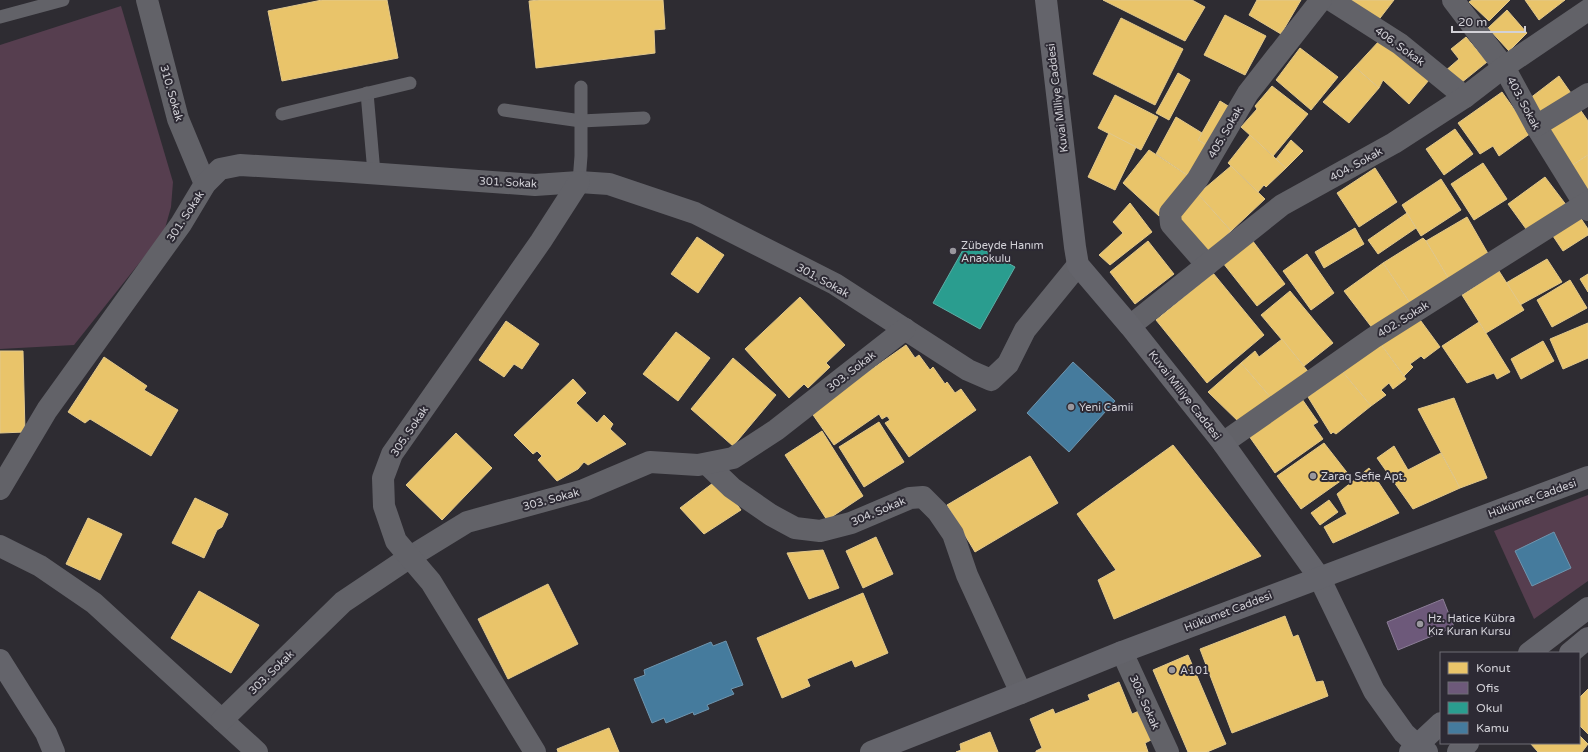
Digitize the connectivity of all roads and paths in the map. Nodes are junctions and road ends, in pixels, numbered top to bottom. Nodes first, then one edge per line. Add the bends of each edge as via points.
1 (62, 0) edge
2 (147, 0) edge
3 (1046, 0) edge
4 (1321, 0) edge
5 (1331, 0) edge
6 (1453, 0) edge
7 (1588, 10) edge
8 (0, 17) edge
9 (1504, 66) junction
10 (410, 83) dead end
11 (581, 87) dead end
12 (367, 93) junction
13 (1588, 94) edge
14 (1465, 97) junction
15 (504, 110) dead end
16 (282, 114) dead end
17 (644, 118) dead end
18 (581, 121) junction
19 (1536, 126) junction
20 (374, 173) junction
21 (579, 182) junction
22 (206, 184) junction
23 (1587, 205) edge
24 (1078, 265) junction
25 (1207, 265) junction
26 (1130, 326) junction
27 (905, 329) junction
28 (1223, 443) junction
29 (707, 464) junction
30 (1588, 477) edge
31 (0, 488) edge
32 (0, 546) edge
33 (410, 557) junction
34 (1319, 577) junction
35 (1588, 608) edge
36 (1588, 638) edge
37 (1122, 652) junction
38 (1530, 652) edge
39 (1571, 652) edge
40 (0, 660) edge
41 (1021, 694) junction
42 (222, 720) junction
43 (1440, 724) edge
44 (1467, 744) edge
45 (1418, 750) edge
46 (54, 752) edge
47 (257, 752) edge
48 (535, 752) edge
49 (871, 752) edge
50 (1168, 752) edge
51 (1458, 752) edge

1 - 8 lane
2 - 22 street, 310. Sokak via 178,119
3 - 24 street, Kuvai Milliye Caddesi
4 - 25 street, 405. Sokak via 1248,93 1197,180 1170,213 1171,224
5 - 14 street, 406. Sokak via 1400,44
6 - 9 street, 403. Sokak
7 - 9 street, 404. Sokak
9 - 14 street, 404. Sokak
9 - 19 street, 403. Sokak
10 - 12 lane
11 - 18 lane
12 - 16 lane
12 - 20 lane
13 - 19 street
14 - 25 street, 404. Sokak via 1394,143 1282,205
15 - 18 lane
17 - 18 lane
18 - 21 lane
19 - 23 street, 403. Sokak
20 - 21 street, 301. Sokak via 535,185
20 - 22 street, 301. Sokak via 240,165 220,169
21 - 27 street, 301. Sokak via 609,184 695,213 835,284
21 - 33 street, 305. Sokak via 541,241 392,454 383,478 384,506 396,541
22 - 31 street, 301. Sokak via 181,224 47,410
23 - 28 street, 402. Sokak via 1373,338
24 - 26 street, Kuvai Milliye Caddesi
24 - 27 street, 301. Sokak via 1025,330 1008,364 991,380 968,370
25 - 26 street, 404. Sokak
26 - 28 street, Kuvai Milliye Caddesi
27 - 29 street, 303. Sokak via 776,430 733,458
28 - 34 street, Kuvai Milliye Caddesi
29 - 33 street, 303. Sokak via 650,462 584,490 467,522
29 - 41 street, 304. Sokak via 732,488 795,528 820,531 851,523 910,498 923,497 938,512 953,534 966,575
30 - 34 street, Hükümet Caddesi
32 - 42 street via 40,566 94,604
33 - 42 street, 303. Sokak via 343,602
33 - 48 street, 305. Sokak via 431,582
34 - 37 street, Hükümet Caddesi
34 - 45 street, Kuvai Milliye Caddesi via 1374,691
35 - 38 street
36 - 39 street
37 - 41 street, Hükümet Caddesi
37 - 50 street, 308. Sokak
40 - 46 street via 46,733
41 - 49 street, Hükümet Caddesi
42 - 47 street
43 - 45 street
44 - 51 street

